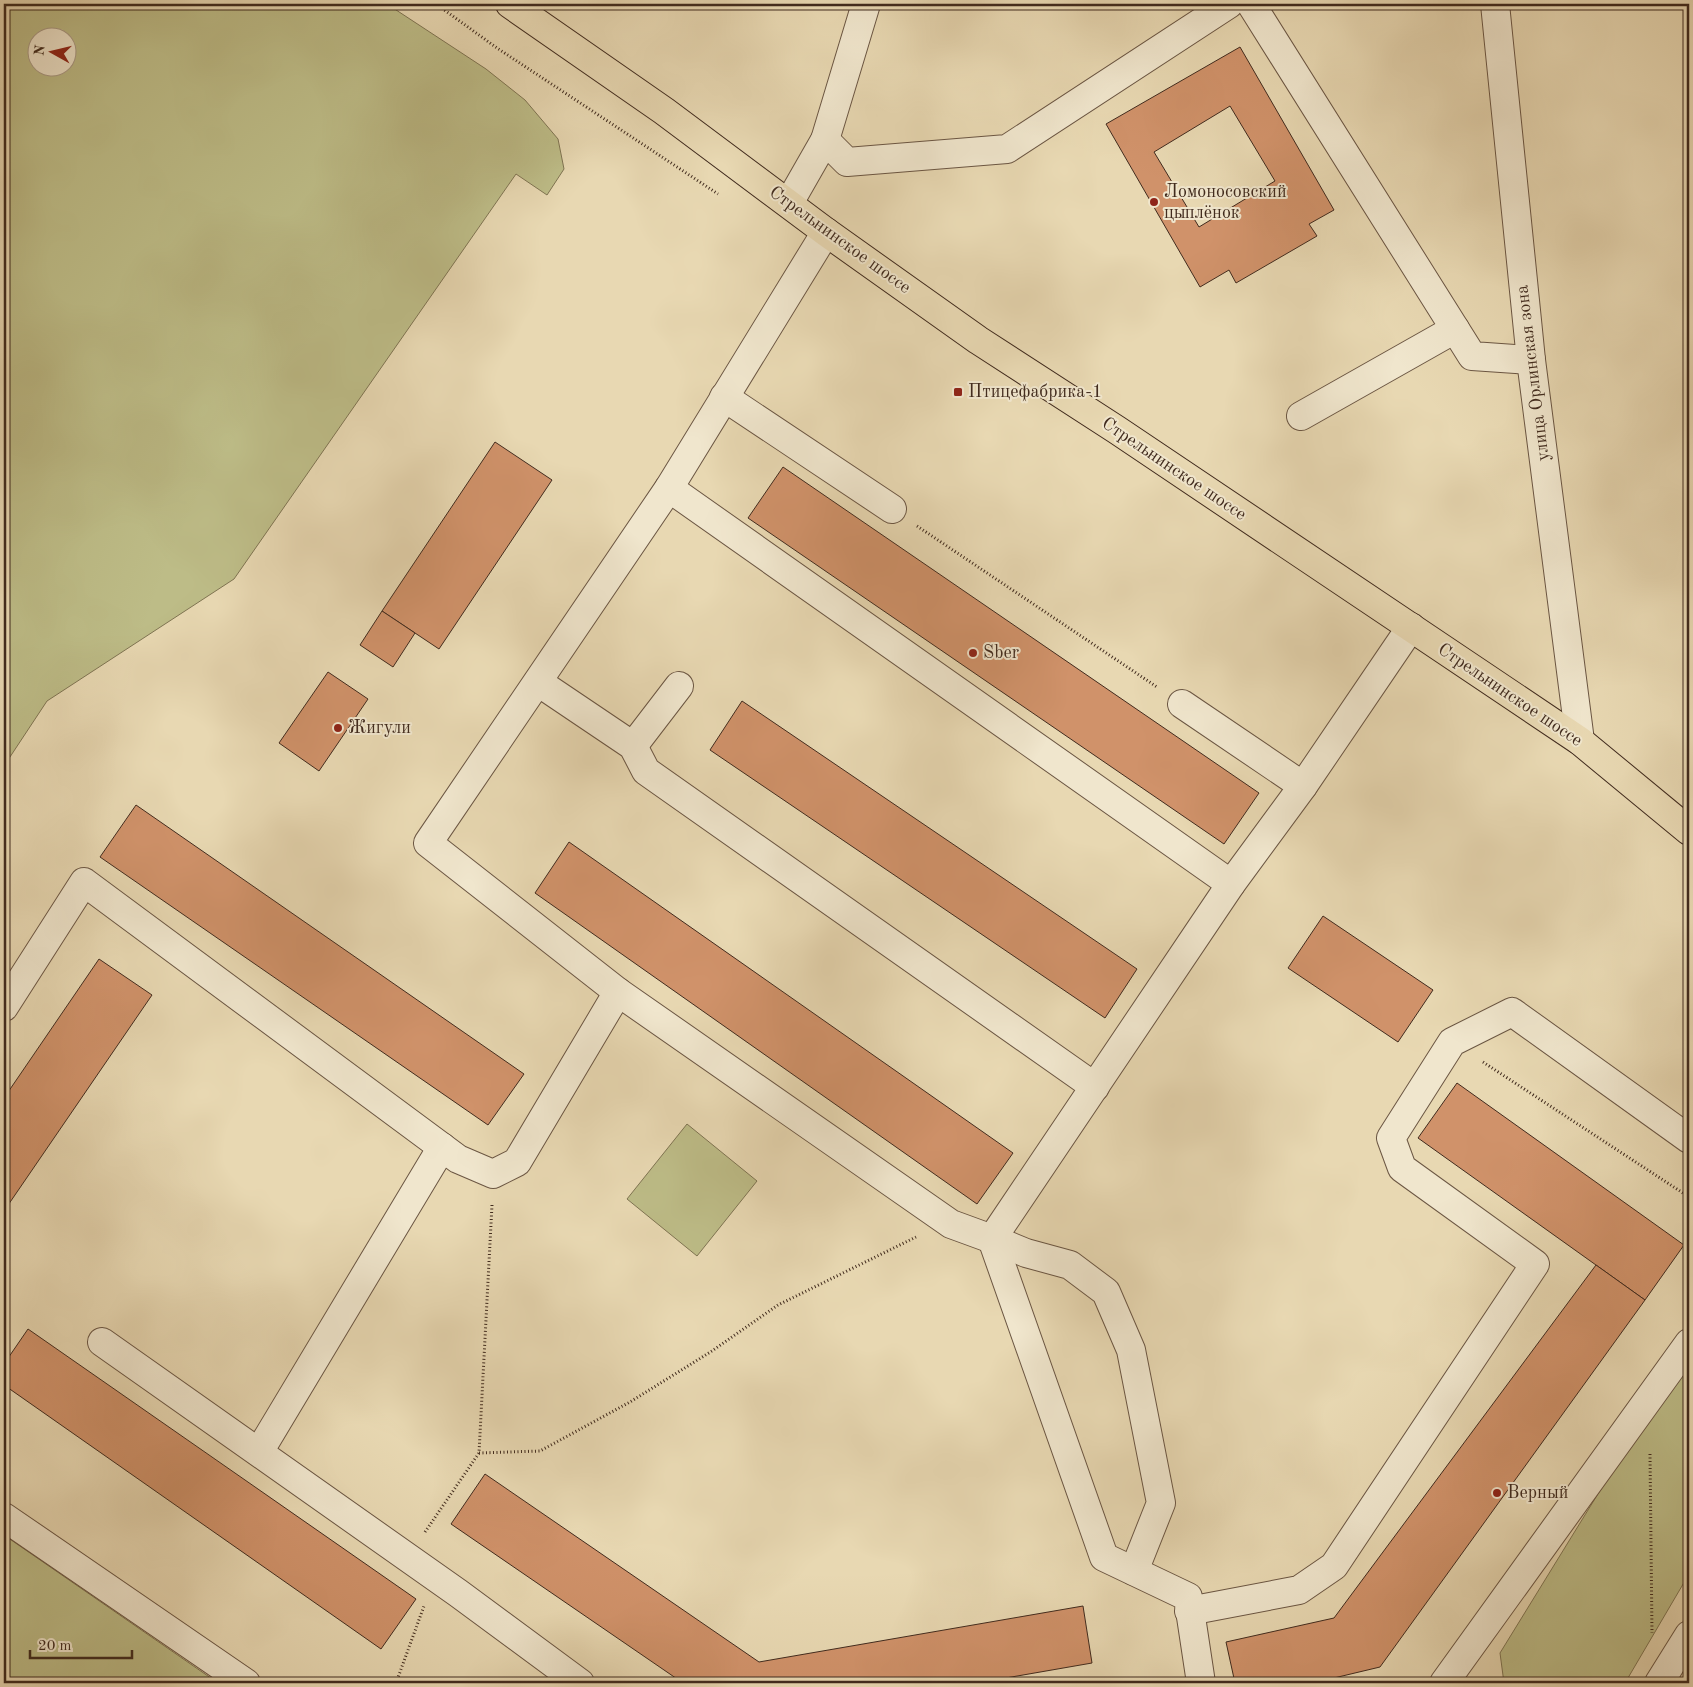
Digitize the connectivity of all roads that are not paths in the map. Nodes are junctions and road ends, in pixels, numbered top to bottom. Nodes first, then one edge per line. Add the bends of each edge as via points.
1 (510, 4) edge
2 (866, 4) edge
3 (1229, 4) edge
4 (1251, 4) edge
5 (1494, 4) edge
6 (825, 140) junction
7 (789, 203) junction
8 (826, 232) junction
9 (1455, 329) junction
10 (1530, 360) junction
11 (724, 397) junction
12 (1301, 416) dead end
13 (670, 488) junction
14 (892, 509) road end
15 (1411, 627) junction
16 (538, 682) junction
17 (679, 686) dead end
18 (1182, 704) road end
19 (1580, 741) junction
20 (633, 746) junction
21 (1303, 786) junction
22 (1689, 831) edge
23 (1231, 884) junction
24 (618, 992) junction
25 (4, 1007) edge
26 (1095, 1087) junction
27 (1689, 1138) edge
28 (442, 1147) junction
29 (992, 1238) junction
30 (102, 1342) dead end
31 (1689, 1343) edge
32 (259, 1452) junction
33 (4, 1517) edge
34 (1134, 1571) junction
35 (1189, 1611) junction
36 (1689, 1635) edge
37 (246, 1683) edge
38 (580, 1683) edge
39 (1201, 1683) edge
40 (1444, 1683) edge
41 (1659, 1683) edge

1 - 7 main road, Стрельнинское шоссе
2 - 6 street
3 - 6 street via 1007,150 847,162
4 - 9 street
5 - 10 street, улица Орлинская зона
6 - 7 street
7 - 8 main road, Стрельнинское шоссе
8 - 11 street
8 - 15 main road, Стрельнинское шоссе via 978,340
9 - 10 street via 1472,356
9 - 12 street
10 - 19 street, улица Орлинская зона
11 - 13 street
11 - 14 street
13 - 16 street
13 - 23 street
15 - 19 main road, Стрельнинское шоссе
15 - 21 street
16 - 20 street
16 - 24 street via 428,843
17 - 20 street
18 - 21 street
19 - 22 main road, Стрельнинское шоссе
20 - 26 street via 646,771
21 - 23 street
23 - 26 street
24 - 28 street via 518,1162 493,1174 458,1159
24 - 29 street via 950,1224
25 - 28 street via 84,882
26 - 29 street
27 - 35 street via 1512,1012 1452,1042 1391,1138 1393,1145 1402,1168 1535,1264 1334,1566 1299,1590
28 - 32 street
29 - 34 street via 1104,1557
29 - 34 street via 1026,1253 1070,1265 1106,1292 1131,1350 1161,1503
30 - 32 street
31 - 40 street
32 - 38 street
33 - 37 street
34 - 35 street via 1188,1597
35 - 39 street
36 - 41 street

